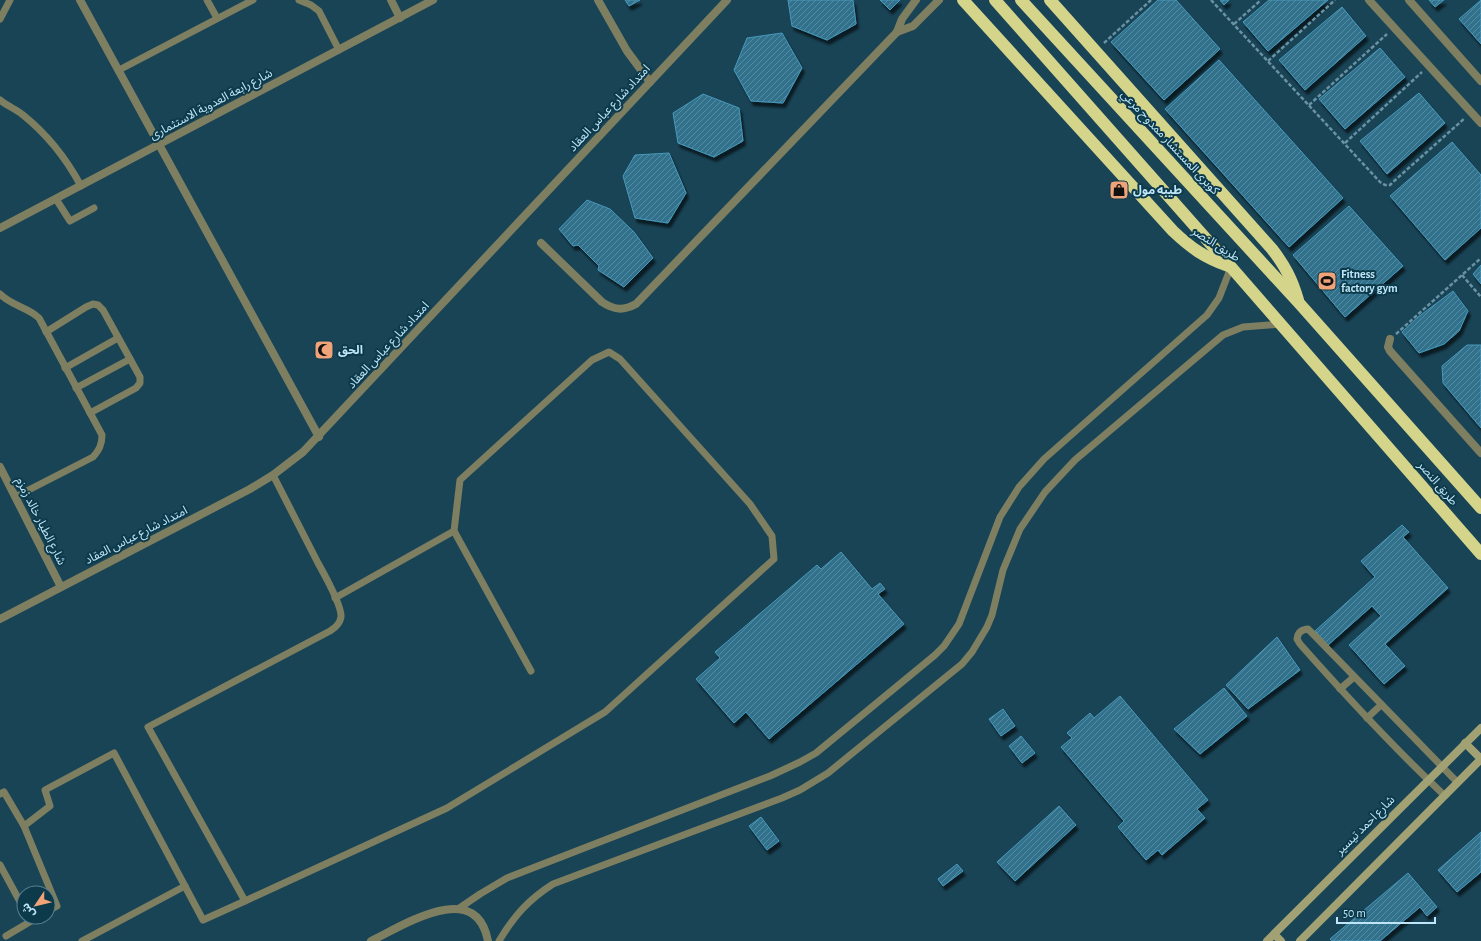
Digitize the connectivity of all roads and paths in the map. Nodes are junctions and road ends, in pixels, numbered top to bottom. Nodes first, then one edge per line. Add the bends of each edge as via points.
1 (10, 0) edge
2 (80, 0) edge
3 (207, 0) edge
4 (254, 0) edge
5 (299, 0) edge
6 (391, 0) edge
7 (433, 0) edge
8 (598, 0) edge
9 (726, 0) edge
10 (916, 0) edge
11 (939, 0) edge
12 (963, 0) edge
13 (995, 0) edge
14 (1021, 0) edge
15 (1050, 0) edge
16 (1151, 0) edge
17 (1211, 0) edge
18 (1261, 0) edge
19 (1335, 0) edge
20 (1369, 0) edge
21 (1409, 0) edge
22 (217, 18) junction
23 (400, 18) junction
24 (0, 19) edge
25 (1234, 24) junction
26 (1395, 28) junction
27 (898, 32) junction
28 (338, 50) junction
29 (1096, 51) junction
30 (1268, 61) junction
31 (1429, 66) junction
32 (119, 70) junction
33 (1481, 81) edge
34 (650, 82) junction
35 (0, 100) edge
36 (1309, 105) junction
37 (1471, 112) junction
38 (1481, 123) edge
39 (1345, 143) junction
40 (159, 145) junction
41 (81, 186) junction
42 (56, 199) junction
43 (94, 208) dead end
44 (0, 228) edge
45 (540, 243) dead end
46 (1481, 258) edge
47 (1231, 267) junction
48 (1462, 275) junction
49 (0, 294) edge
50 (1481, 297) edge
51 (1299, 303) junction
52 (1281, 324) junction
53 (46, 332) junction
54 (118, 338) junction
55 (1390, 339) joint
56 (130, 359) junction
57 (65, 368) junction
58 (76, 388) junction
59 (90, 413) junction
60 (319, 436) junction
61 (1481, 453) edge
62 (0, 467) edge
63 (273, 475) junction
64 (16, 497) junction
65 (1481, 508) edge
66 (454, 531) junction
67 (1481, 554) edge
68 (62, 587) junction
69 (335, 598) junction
70 (0, 619) edge
71 (531, 671) dead end
72 (1354, 677) junction
73 (1340, 689) junction
74 (1381, 705) junction
75 (1367, 718) junction
76 (1481, 728) edge
77 (1465, 743) junction
78 (1481, 759) edge
79 (1441, 766) junction
80 (1428, 780) junction
81 (1458, 782) junction
82 (0, 794) edge
83 (1444, 795) junction
84 (24, 826) junction
85 (0, 865) edge
86 (48, 885) edge
87 (185, 886) junction
88 (16, 894) edge
89 (245, 901) junction
90 (458, 909) junction
91 (22, 925) edge
92 (1274, 934) junction
93 (6, 936) dead end
94 (82, 941) edge
95 (371, 941) edge
96 (488, 941) edge
97 (499, 941) edge
98 (1267, 941) edge
99 (1281, 941) edge
100 (1300, 941) edge

1 - 24 lane
2 - 32 street
3 - 22 lane
4 - 22 lane
5 - 28 lane via 312,5 318,11
6 - 23 street
7 - 23 street, شارع رابعة العدوية الاستثمارى
8 - 34 street
9 - 34 street, امتداد شارع عباس العقاد
10 - 27 street via 902,19
11 - 27 street via 914,26
12 - 47 highway, طريق النصر via 1173,231 1190,247 1210,259
13 - 47 highway
14 - 51 highway, كوبرى المستشار ممدوح مرعي
15 - 29 highway, طريق النصر
16 - 29 path
17 - 25 path
18 - 25 path
19 - 30 path
20 - 26 street
21 - 33 street
22 - 32 lane
23 - 28 street, شارع رابعة العدوية الاستثمارى
25 - 30 path
26 - 31 street
26 - 36 path
27 - 45 street via 636,304 619,309 606,305
28 - 40 street, شارع رابعة العدوية الاستثمارى
29 - 51 highway, طريق النصر via 1284,265 1294,283
30 - 36 path
31 - 37 street
31 - 39 path
32 - 40 street
34 - 60 street, امتداد شارع عباس العقاد
35 - 41 lane via 22,114 58,148
36 - 39 path
37 - 38 street
37 - 39 path via 1388,186 1380,182
40 - 41 street, شارع رابعة العدوية الاستثمارى
40 - 60 street
41 - 42 street, شارع رابعة العدوية الاستثمارى
42 - 43 lane via 70,221
42 - 44 street, شارع رابعة العدوية الاستثمارى
46 - 48 path
47 - 52 highway, طريق النصر
47 - 90 lane via 1219,298 1207,315 1044,459 1019,486 1000,517 959,624 935,655 816,753 800,762 507,878
48 - 50 path
48 - 55 path
49 - 53 lane via 11,303 33,312
51 - 65 highway, طريق النصر
52 - 67 highway, طريق النصر
52 - 97 lane via 1243,327 1223,335 1059,475 1044,492 1020,529 1003,570 989,621 972,652 950,675 828,773 782,798 553,884 524,906
53 - 54 lane via 86,307 96,304
53 - 57 lane
54 - 56 lane
54 - 57 lane
55 - 61 street via 1390,351
56 - 58 lane
56 - 59 lane via 140,377 138,386
57 - 58 lane
58 - 59 lane
59 - 64 lane via 102,435 102,443 93,457
60 - 63 street, امتداد شارع عباس العقاد
62 - 64 street, شارع الطيار خالد زمزم
63 - 68 street, امتداد شارع عباس العقاد
63 - 69 lane
64 - 68 street, شارع الطيار خالد زمزم
66 - 69 lane
66 - 71 lane
66 - 89 lane via 460,480 592,360 609,352 620,359 750,504 772,536 774,559 605,712 447,808
68 - 70 street, امتداد شارع عباس العقاد
69 - 89 lane via 341,617 335,628 148,727
72 - 73 lane
72 - 73 lane via 1308,629 1298,633 1297,639 1300,644
72 - 74 lane
73 - 75 lane
74 - 75 lane
74 - 79 lane
75 - 80 lane
76 - 77 street, شارع احمد تيسير
77 - 78 street
77 - 79 street, شارع احمد تيسير
78 - 81 street
79 - 80 street, شارع احمد تيسير
79 - 81 lane
80 - 83 lane
80 - 92 street, شارع احمد تيسير
81 - 83 street
82 - 84 lane via 4,792
83 - 100 street
84 - 86 lane
84 - 87 lane via 50,806 45,790 114,753
85 - 88 lane
87 - 89 lane via 203,920
87 - 94 lane
90 - 95 street via 434,911
90 - 96 street via 468,910 477,917 484,927
91 - 93 lane
92 - 98 street, شارع احمد تيسير
92 - 99 street

